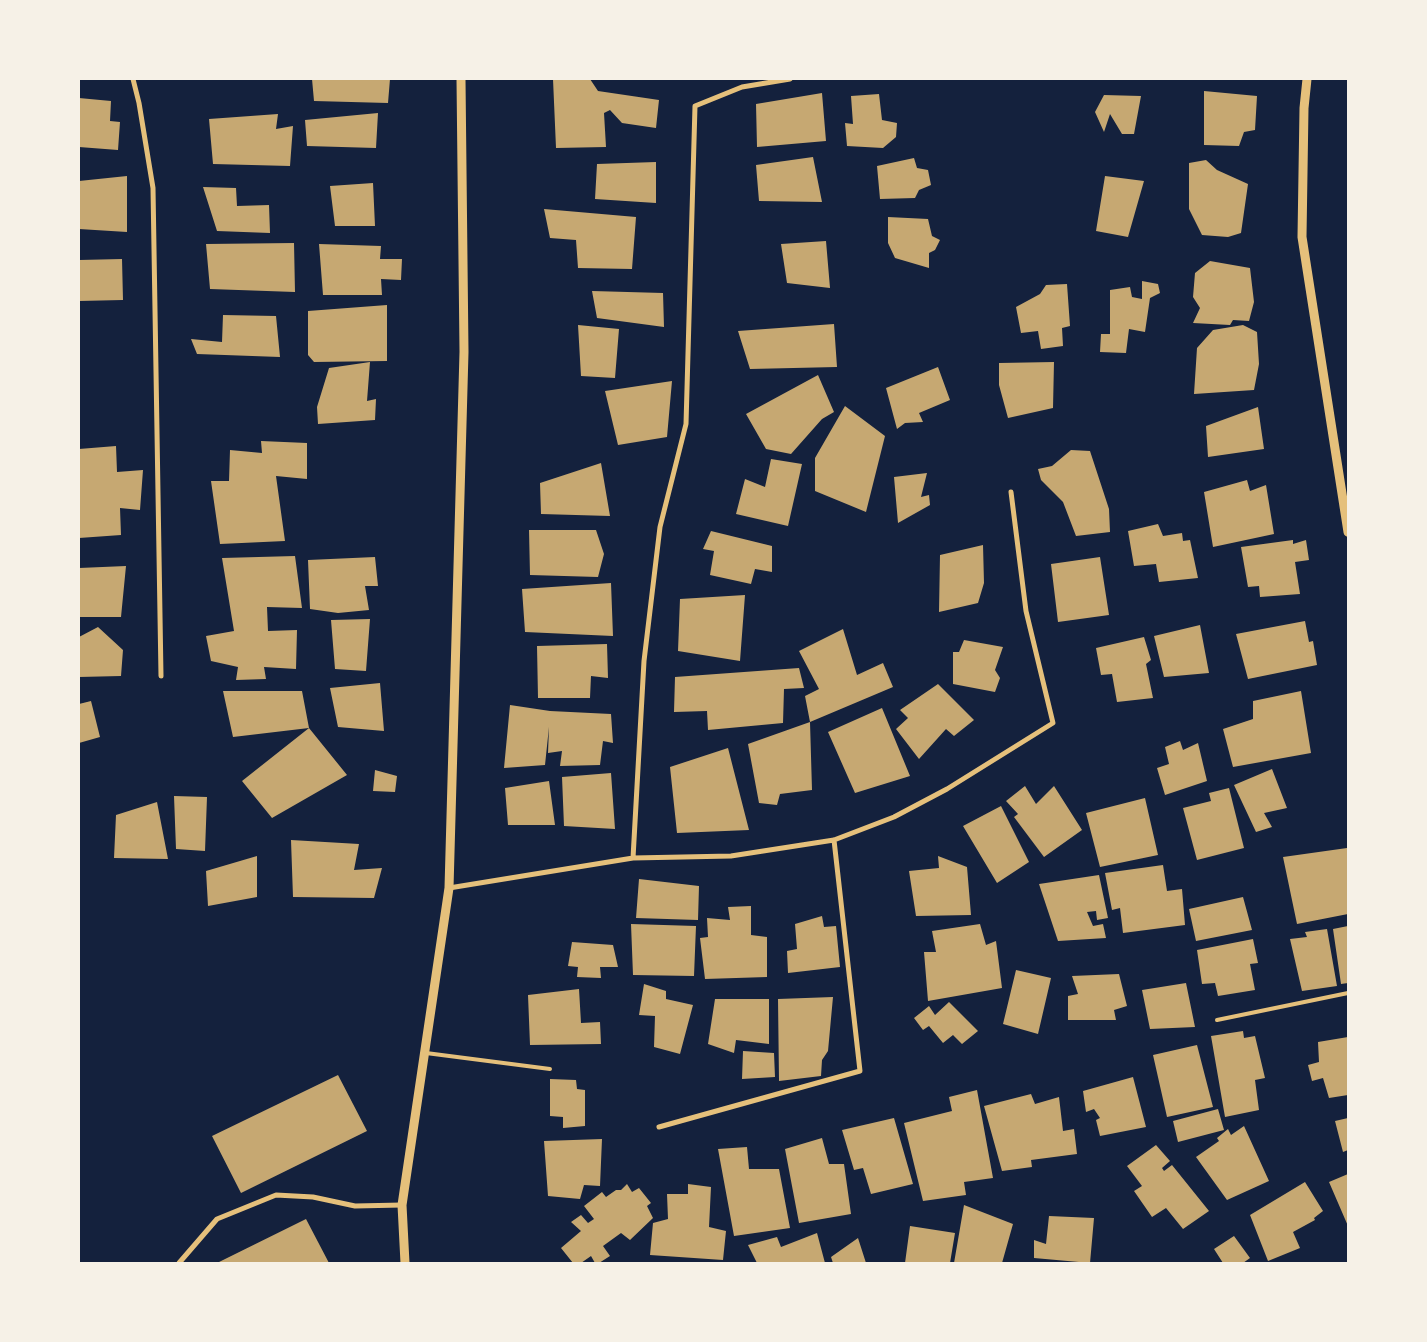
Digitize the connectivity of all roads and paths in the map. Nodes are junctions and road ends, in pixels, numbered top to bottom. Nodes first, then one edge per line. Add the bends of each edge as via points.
1 (133, 79) edge
2 (461, 79) edge
3 (790, 79) edge
4 (1307, 79) edge
5 (1011, 492) dead end
6 (1348, 532) edge
7 (161, 676) dead end
8 (834, 840) junction
9 (633, 858) junction
10 (449, 888) junction
11 (1348, 994) edge
12 (1217, 1020) dead end
13 (424, 1053) junction
14 (550, 1069) dead end
15 (659, 1127) dead end
16 (402, 1206) junction
17 (179, 1263) edge
18 (405, 1263) edge

1 - 7 street via 153,188
2 - 10 street via 464,352
3 - 9 street via 742,88 695,106 686,424 660,527 644,661
4 - 6 street via 1302,237
5 - 8 street via 1026,612 1053,723 894,817
8 - 9 street via 731,856
8 - 15 street via 860,1071
9 - 10 street
10 - 13 street
11 - 12 lane
13 - 14 lane
13 - 16 street
16 - 17 street via 355,1206 313,1198 276,1196 217,1220
16 - 18 street

